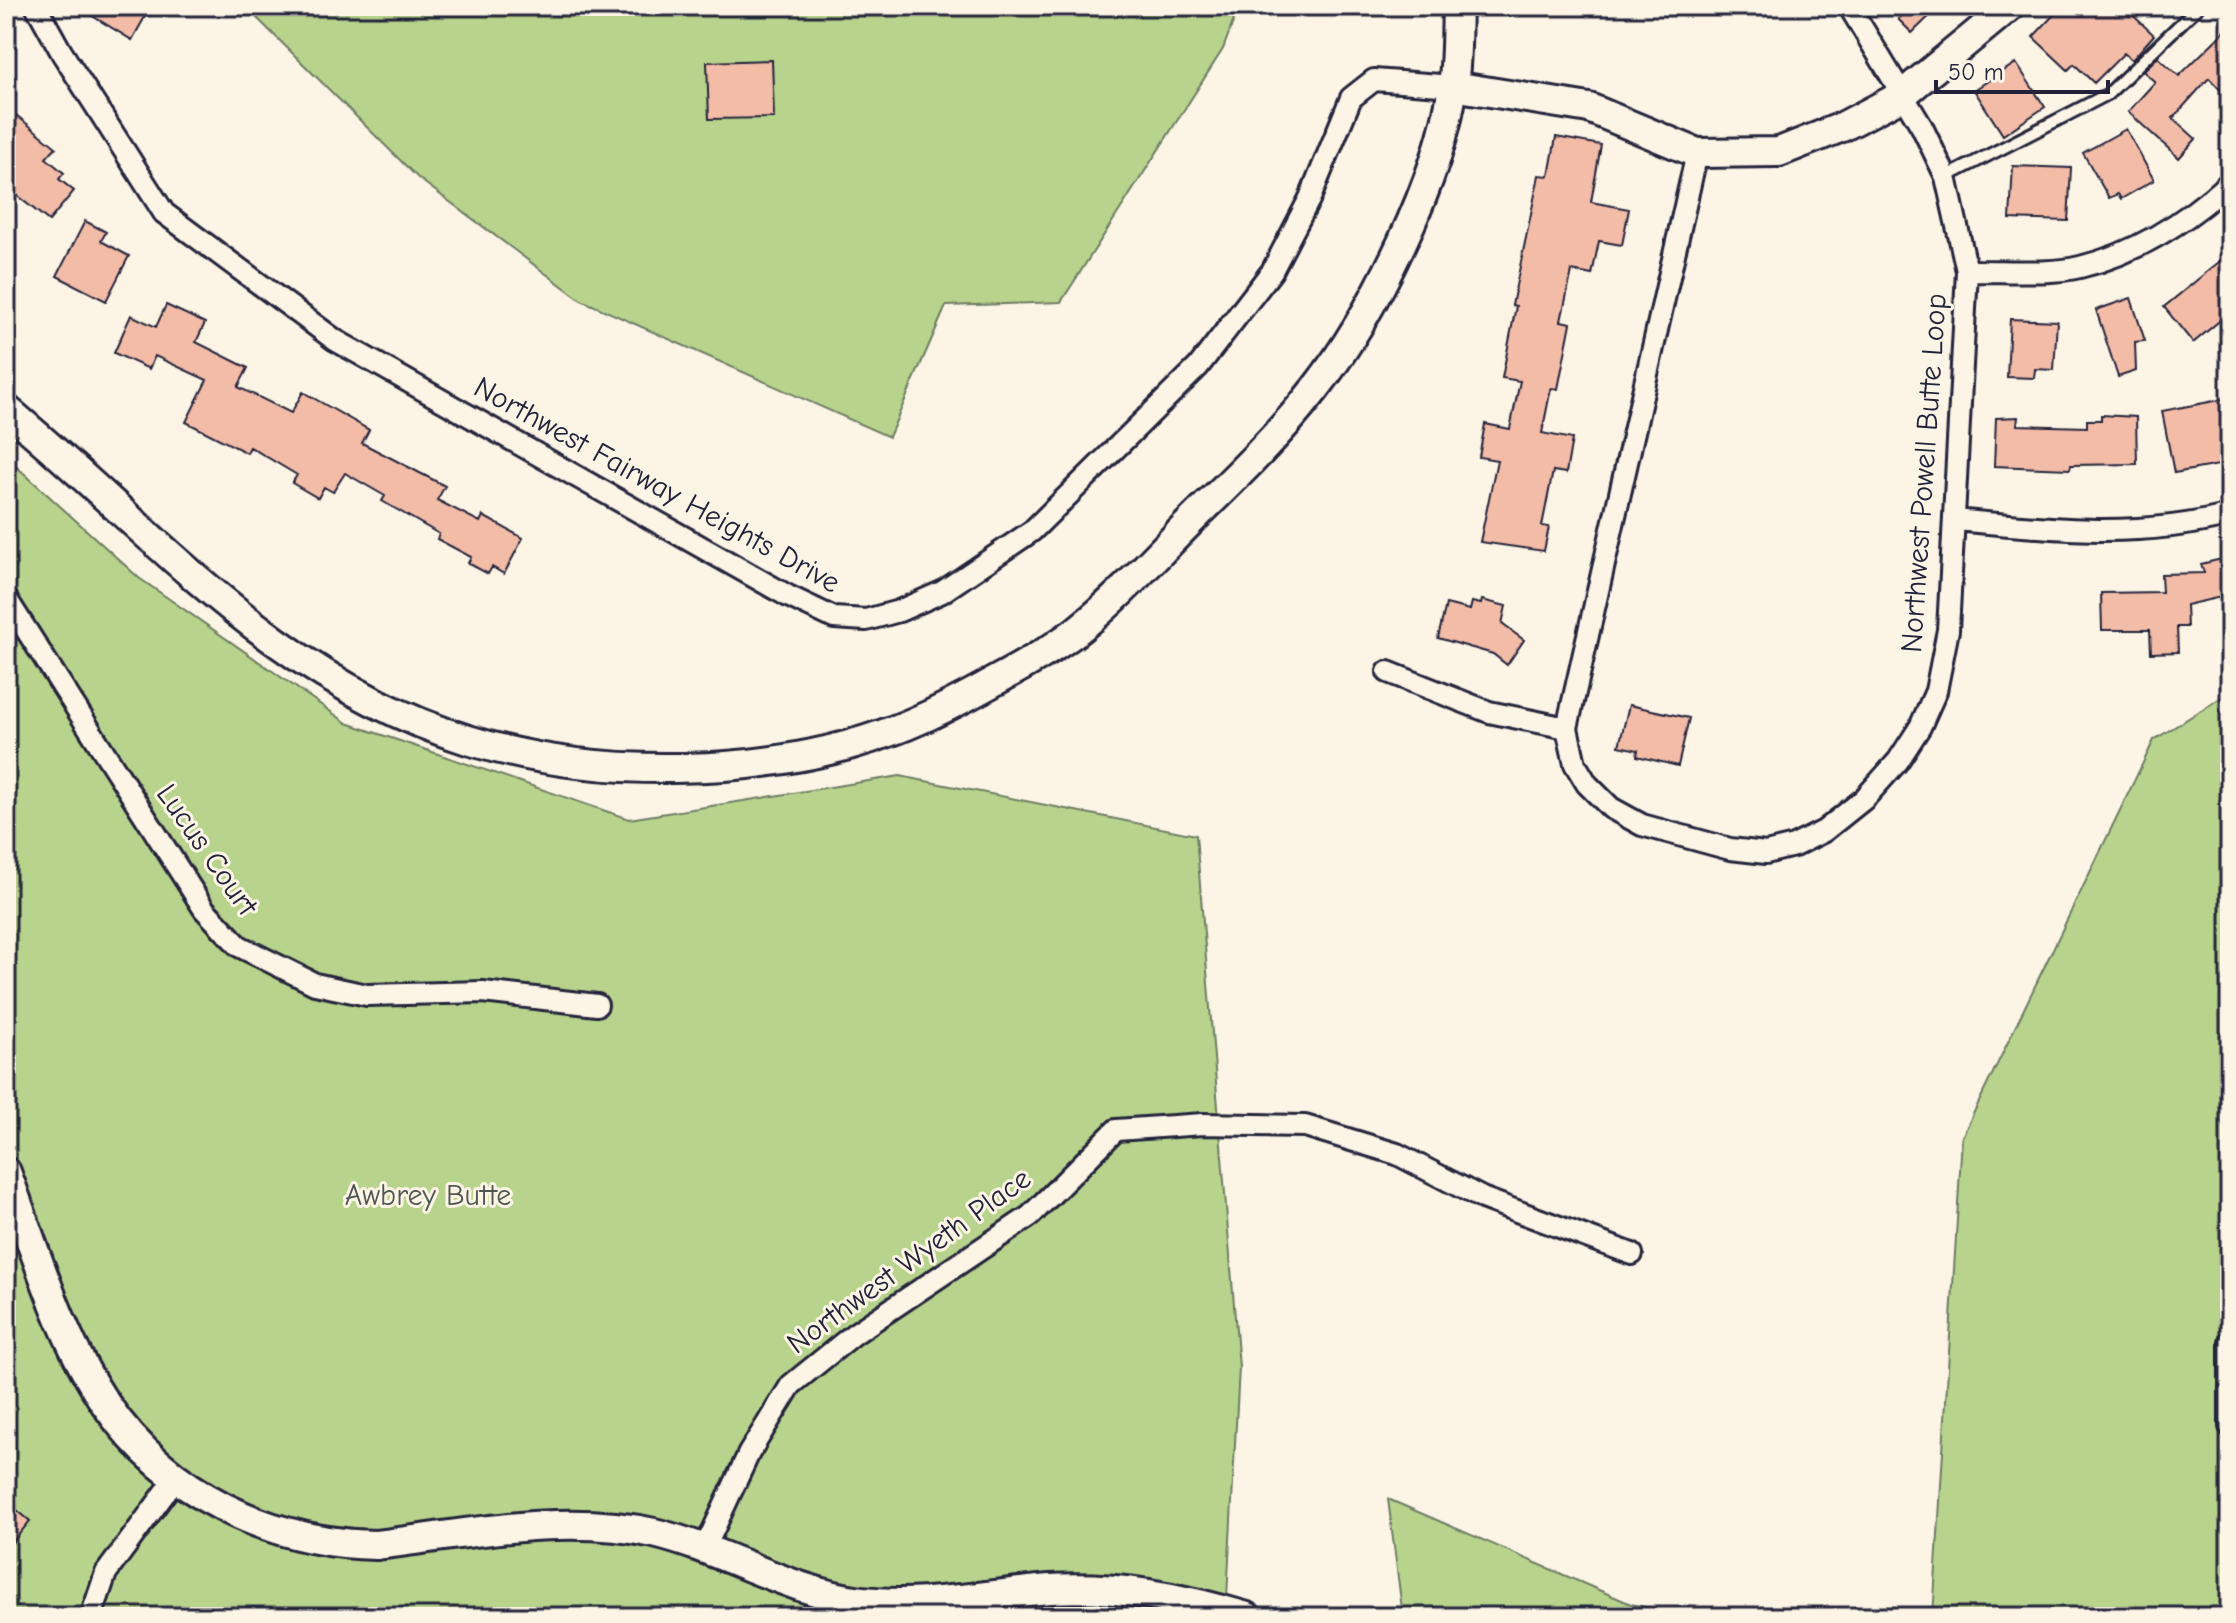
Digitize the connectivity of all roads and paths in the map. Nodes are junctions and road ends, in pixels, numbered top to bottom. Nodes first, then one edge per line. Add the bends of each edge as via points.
1 (36, 6) edge
2 (1457, 6) edge
3 (1849, 6) edge
4 (2010, 6) edge
5 (2199, 6) edge
6 (1453, 86) junction
7 (1901, 96) junction
8 (1697, 153) junction
9 (1946, 177) junction
10 (2230, 182) edge
11 (1967, 271) junction
12 (6, 409) edge
13 (2230, 515) edge
14 (1956, 520) junction
15 (6, 598) edge
16 (1388, 672) dead end
17 (1567, 728) junction
18 (597, 1005) dead end
19 (6, 1172) edge
20 (1632, 1254) dead end
21 (2230, 1342) edge
22 (2230, 1426) edge
23 (176, 1478) junction
24 (704, 1550) junction
25 (1179, 1608) edge
26 (91, 1617) edge
27 (1247, 1617) edge

1 - 6 street, Northwest Fairway Heights Drive via 164,213 335,340 788,596 834,618 866,620 928,599 1032,531 1198,367 1272,271 1310,198 1351,98 1374,80
2 - 6 street
3 - 7 street, Northwest Powell Butte Loop
4 - 7 street
5 - 9 lane via 2108,94
6 - 8 street via 1589,108
6 - 12 street via 1436,158 1365,311 1318,386 1260,453 1078,630 955,703 895,731 835,747 745,764 653,769 559,761 469,741 383,707 304,664 242,619
7 - 8 street via 1779,152
7 - 9 street, Northwest Powell Butte Loop
8 - 17 street, Northwest Powell Butte Loop
9 - 11 street, Northwest Powell Butte Loop
10 - 11 street via 2192,216 2137,248 2077,268
11 - 14 street, Northwest Powell Butte Loop
13 - 14 street via 2186,527 2077,532
14 - 17 street, Northwest Powell Butte Loop via 1948,630 1936,691 1898,761 1864,799 1824,831 1766,853 1730,849 1642,825 1611,808 1587,784 1575,764
15 - 18 street, Lucus Court via 204,909 239,946 315,984 367,995 483,992
16 - 17 street via 1489,712
19 - 23 street via 85,1370 132,1438
20 - 24 street, Northwest Wyeth Place via 1482,1198 1397,1154 1305,1126 1203,1124 1116,1130 1030,1216 854,1334 791,1385 749,1453
21 - 22 street
23 - 24 street via 235,1516 347,1544 565,1524 608,1525
23 - 26 street via 106,1573
24 - 25 street via 805,1588 862,1601 936,1602 1051,1589 1120,1589
25 - 27 street

